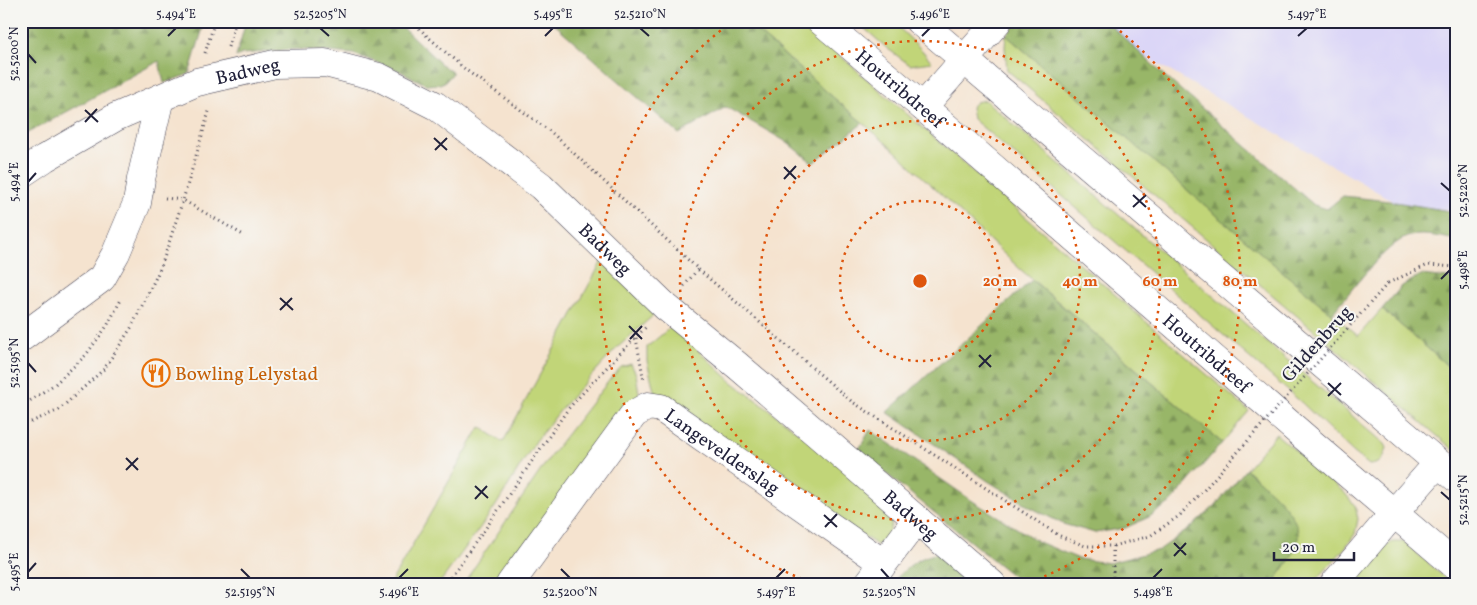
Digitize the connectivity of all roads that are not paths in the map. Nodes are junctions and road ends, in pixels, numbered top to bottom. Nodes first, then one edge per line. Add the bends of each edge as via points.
1 (822, 21) edge
2 (919, 21) edge
3 (998, 21) edge
4 (965, 60) junction
5 (160, 98) junction
6 (923, 106) junction
7 (21, 174) edge
8 (21, 338) edge
9 (1447, 470) edge
10 (1394, 513) junction
11 (917, 519) junction
12 (1456, 566) edge
13 (876, 574) edge
14 (510, 584) edge
15 (992, 584) edge
16 (1334, 584) edge

1 - 6 street, Houtribdreef
2 - 4 street
3 - 4 street
4 - 6 street
4 - 9 street
5 - 7 street, Badweg via 116,118
5 - 8 street via 137,203 102,278
5 - 11 street, Badweg via 197,82 275,64 325,63 379,77 436,106 541,186 666,307
6 - 10 street, Houtribdreef
9 - 10 street
10 - 12 street, Houtribdreef
10 - 16 street
11 - 13 street, Langevelderslag
11 - 15 street, Badweg
13 - 14 street, Langevelderslag via 661,408 648,406 634,414

